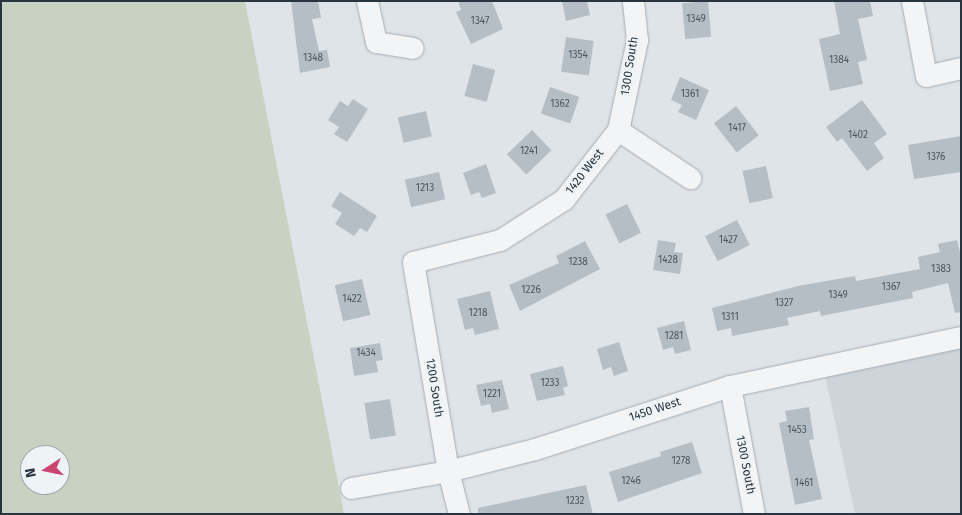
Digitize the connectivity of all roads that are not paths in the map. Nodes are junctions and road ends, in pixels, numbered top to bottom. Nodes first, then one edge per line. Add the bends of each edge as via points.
1 (367, 1) edge
2 (633, 1) edge
3 (912, 1) edge
4 (412, 48) dead end
5 (961, 68) edge
6 (618, 130) junction
7 (690, 178) dead end
8 (413, 262) joint
9 (961, 338) edge
10 (730, 386) junction
11 (448, 471) junction
12 (351, 488) dead end
13 (459, 514) edge
14 (754, 514) edge

1 - 4 street via 376,42
2 - 6 street, 1300 South via 637,40
3 - 5 street via 926,76
6 - 7 street
6 - 8 street, 1420 West via 564,199 524,225 500,240
8 - 11 street, 1200 South
9 - 10 street, 1450 West
10 - 11 street, 1450 West via 535,449
10 - 14 street, 1300 South
11 - 12 street, 1450 West
11 - 13 street, 1200 South

